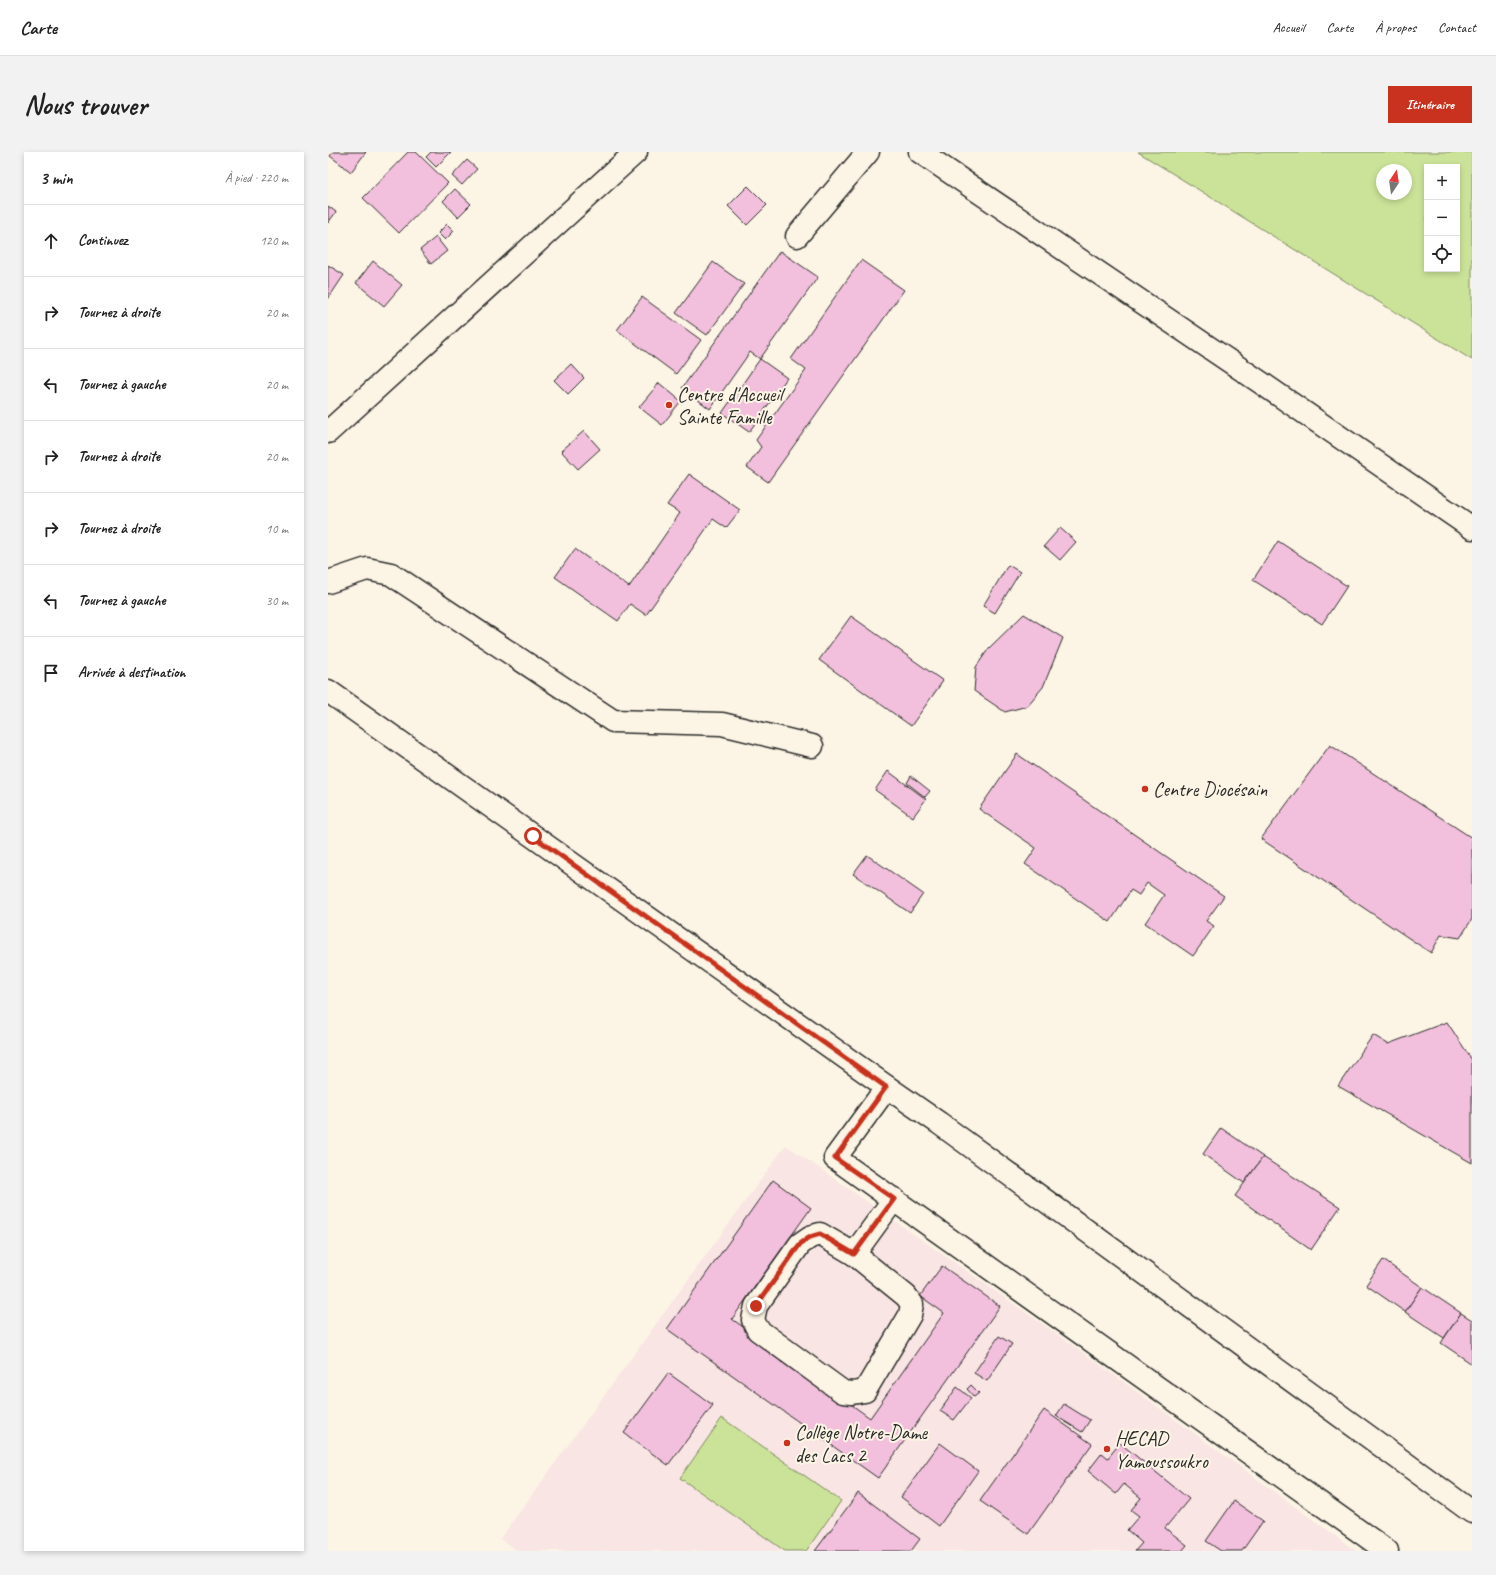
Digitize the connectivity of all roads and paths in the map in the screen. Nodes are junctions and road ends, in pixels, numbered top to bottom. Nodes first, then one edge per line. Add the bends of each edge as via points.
1 (636, 152) edge
2 (868, 152) edge
3 (920, 152) edge
4 (797, 236) dead end
5 (328, 432) edge
6 (1472, 528) edge
7 (328, 582) edge
8 (328, 692) edge
9 (812, 746) dead end
10 (886, 1087) junction
11 (894, 1199) junction
12 (854, 1254) junction
13 (1472, 1512) edge
14 (1387, 1551) edge

1 - 5 street
2 - 4 street
3 - 6 street
7 - 9 street via 367,569 391,574 612,721 722,724
8 - 10 street
10 - 11 street via 835,1158
10 - 13 street via 940,1122
11 - 12 street
11 - 14 street
12 - 12 street via 820,1234 810,1237 800,1244 756,1306 753,1320 758,1330 843,1392 852,1393 865,1391 910,1315 912,1304 906,1296

